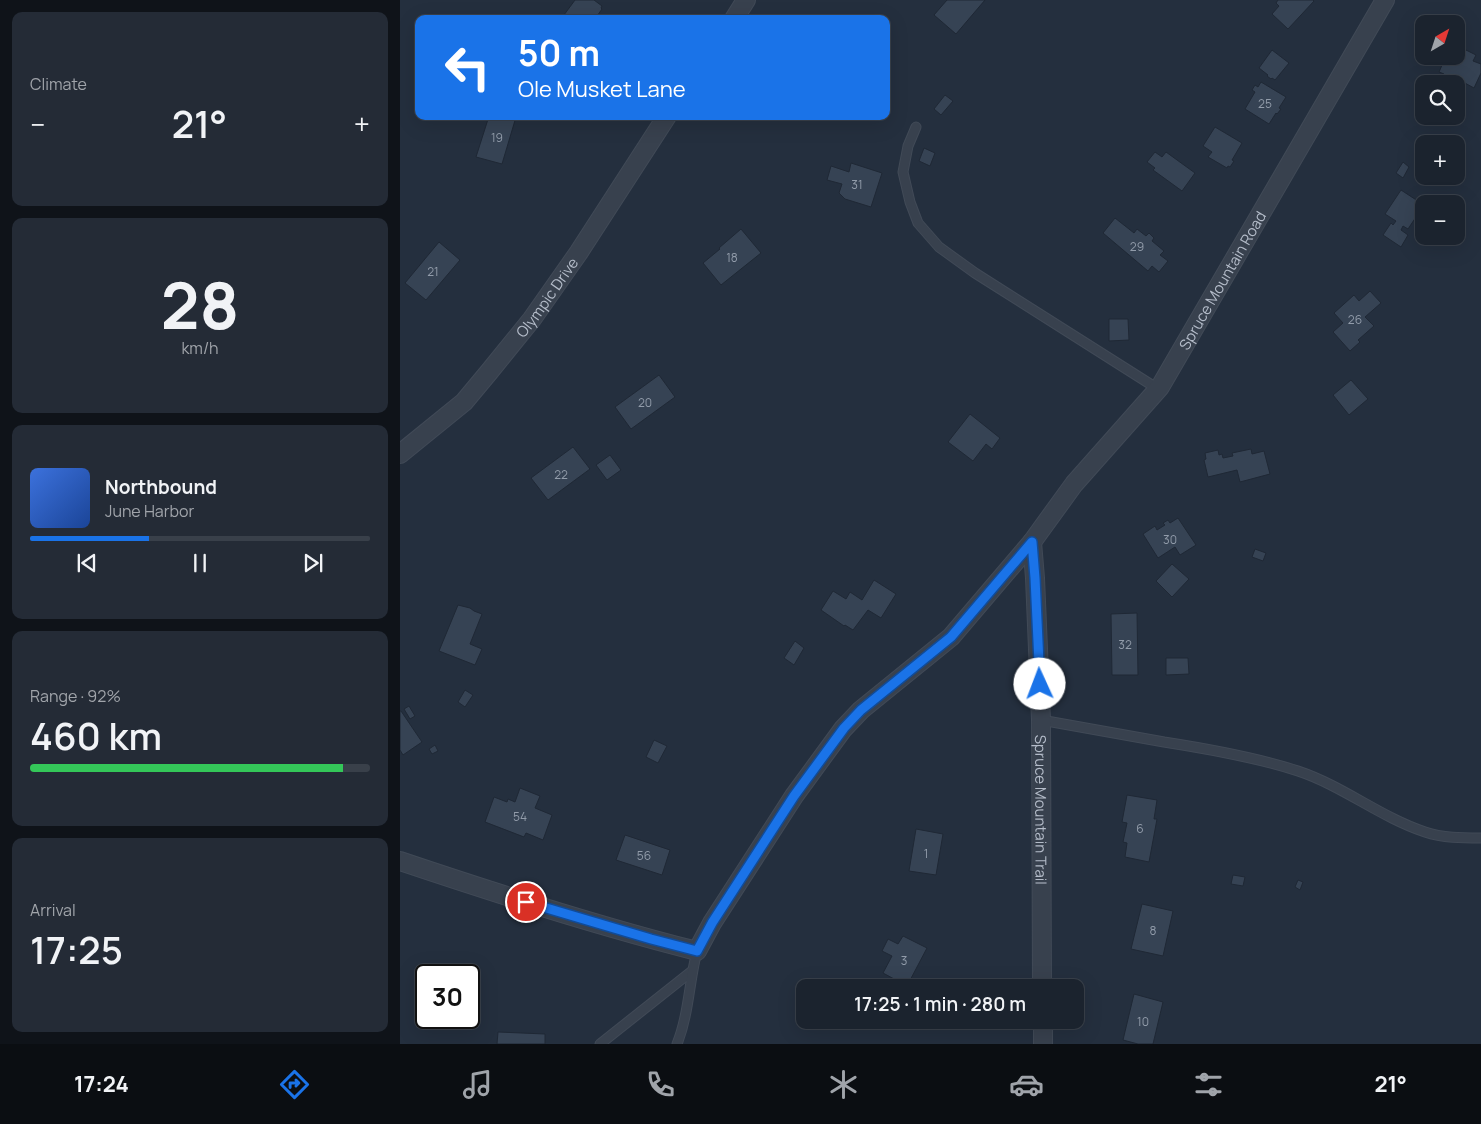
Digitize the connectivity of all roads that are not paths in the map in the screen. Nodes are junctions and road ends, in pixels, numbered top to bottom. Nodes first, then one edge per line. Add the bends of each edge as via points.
1 (746, 0) edge
2 (1385, 0) edge
3 (737, 15) edge
4 (664, 120) edge
5 (916, 127) dead end
6 (1158, 389) junction
7 (400, 454) edge
8 (1032, 542) junction
9 (1041, 720) junction
10 (1481, 838) edge
11 (400, 861) edge
12 (697, 951) junction
13 (692, 971) junction
14 (1042, 979) edge
15 (1043, 1029) edge
16 (600, 1044) edge
17 (677, 1044) edge
18 (1043, 1044) edge

1 - 3 street
2 - 6 street, Spruce Mountain Road
4 - 7 street, Olympic Drive via 532,319 464,402
5 - 6 lane via 908,146 904,172 918,223 939,247 974,273
6 - 8 street, Spruce Mountain Road via 1074,484
8 - 9 street, Spruce Mountain Trail
8 - 12 street, Spruce Mountain Road via 951,637 861,710 844,728 794,796
9 - 10 lane via 1263,762 1300,772 1425,832 1457,838
9 - 14 street, Spruce Mountain Trail
11 - 12 street via 518,900
12 - 13 lane
13 - 16 lane
13 - 17 lane via 686,1016
15 - 18 street

